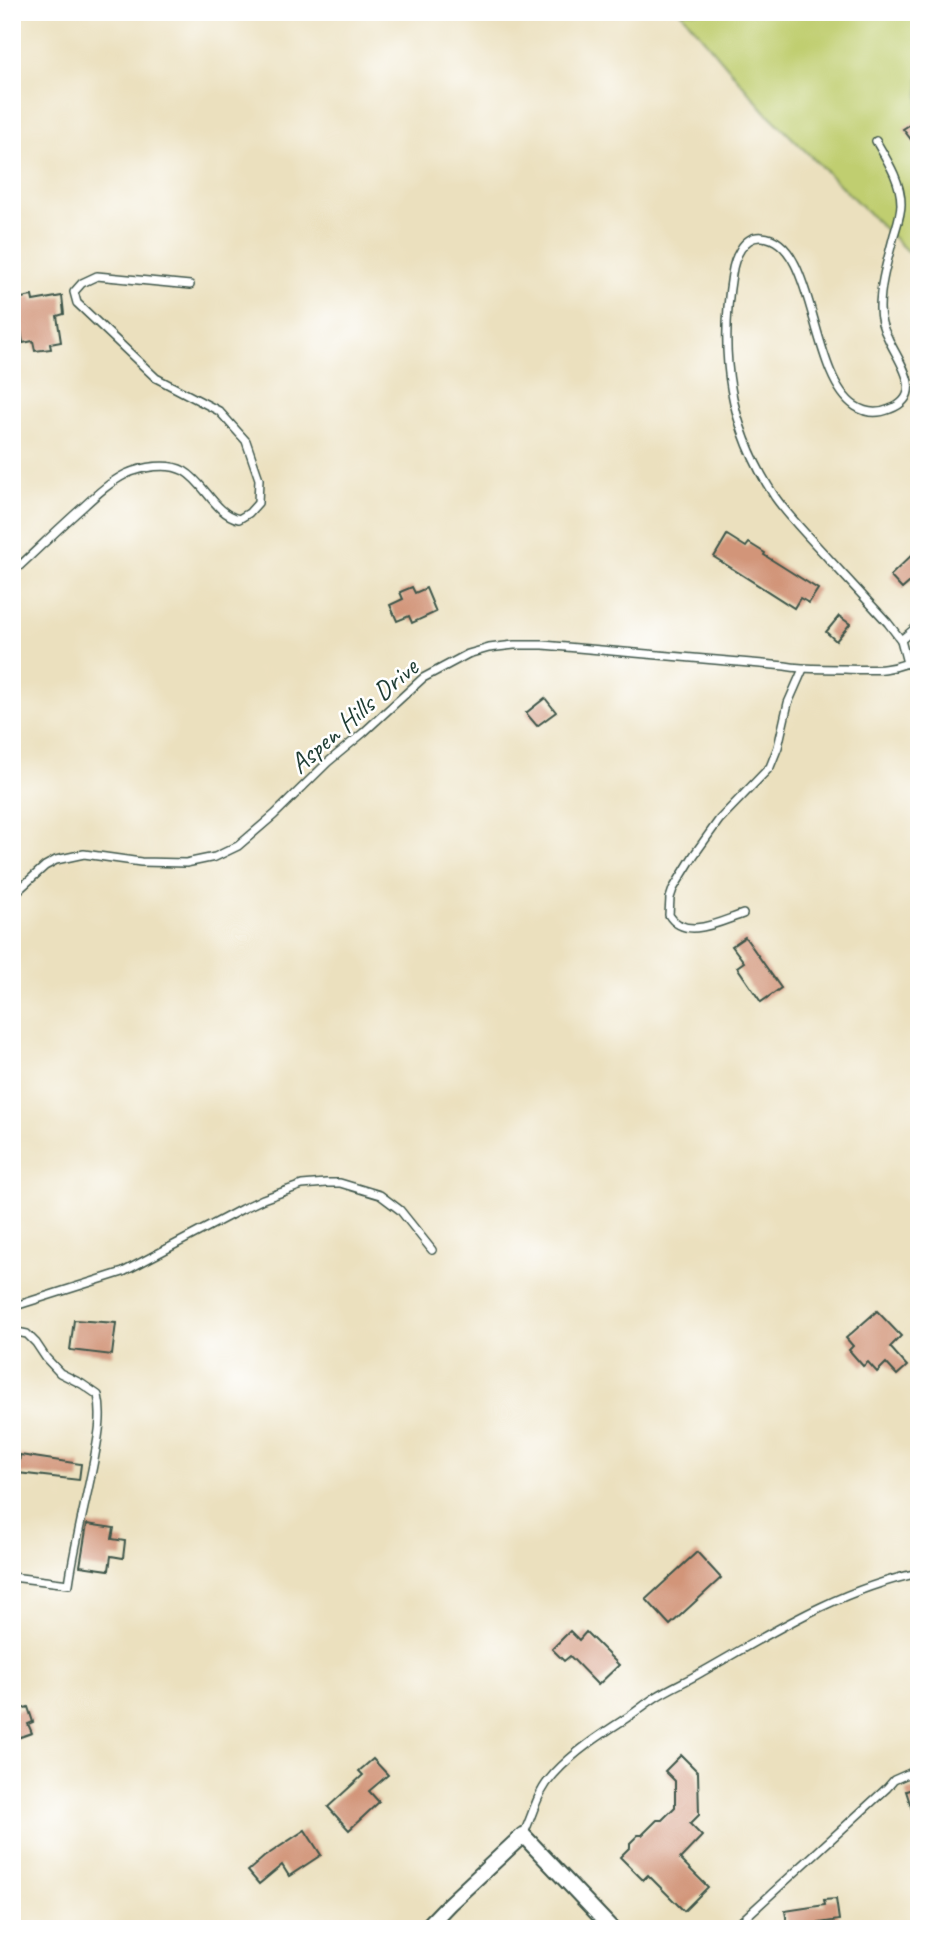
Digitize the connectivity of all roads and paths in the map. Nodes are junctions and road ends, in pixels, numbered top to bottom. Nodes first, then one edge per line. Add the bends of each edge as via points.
1 (876, 141) dead end
2 (191, 285) dead end
3 (12, 573) edge
4 (919, 625) edge
5 (901, 640) junction
6 (919, 656) edge
7 (906, 663) junction
8 (803, 669) junction
9 (12, 896) edge
10 (743, 914) dead end
11 (432, 1250) dead end
12 (12, 1307) edge
13 (12, 1331) edge
14 (919, 1573) edge
15 (12, 1577) edge
16 (919, 1769) edge
17 (523, 1835) junction
18 (425, 1929) edge
19 (612, 1929) edge
20 (733, 1929) edge

1 - 5 lane via 893,172 901,206 880,310 888,340 908,380 904,401 890,410 872,413 852,404 840,391 824,359 796,265 780,245 765,237 744,245 734,264 727,305 727,356 739,426 757,467 794,521
2 - 3 lane via 97,276 74,292 77,303 156,378 219,411 246,441 259,479 258,503 240,519 231,517 182,469 144,469 102,490
4 - 5 lane
5 - 7 lane
6 - 7 lane, Aspen Hills Drive
7 - 8 lane, Aspen Hills Drive via 862,671
8 - 9 lane, Aspen Hills Drive via 543,645 468,654 414,685 237,846 186,863 84,854 56,860
8 - 10 lane via 770,767 719,820 670,898 669,915 680,926 697,929
11 - 12 lane via 400,1210 380,1195 340,1183 302,1185 242,1209 123,1272
13 - 15 lane via 27,1334 60,1373 98,1395 101,1409 69,1584
14 - 17 lane via 824,1605 657,1696 567,1761 542,1789
16 - 20 lane via 894,1780
17 - 18 street
17 - 19 street

